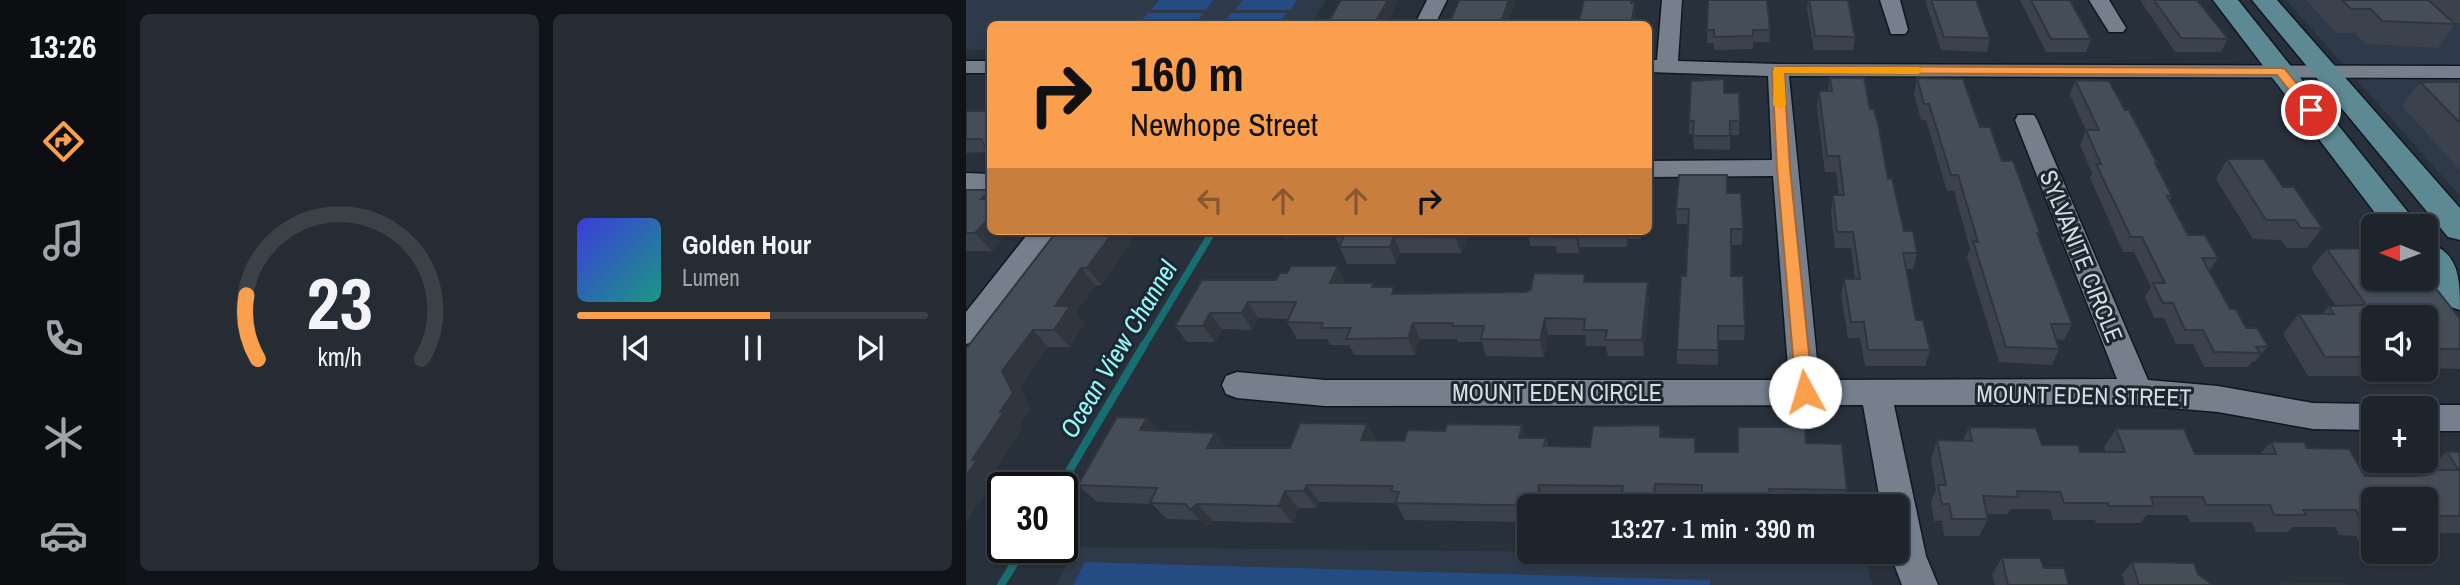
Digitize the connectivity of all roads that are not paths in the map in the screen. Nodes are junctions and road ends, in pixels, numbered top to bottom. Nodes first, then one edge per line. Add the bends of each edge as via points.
1 (1437, 0) edge
2 (1672, 0) edge
3 (1890, 0) edge
4 (2099, 0) edge
5 (2225, 0) edge
6 (2264, 0) edge
7 (1426, 21) edge
8 (2116, 29) dead end
9 (1898, 30) dead end
10 (1658, 66) edge
11 (966, 67) edge
12 (987, 67) edge
13 (1778, 70) junction
14 (2281, 72) junction
15 (2325, 72) junction
16 (2460, 72) edge
17 (2026, 120) dead end
18 (1784, 168) junction
19 (1652, 169) edge
20 (966, 181) edge
21 (987, 182) edge
22 (2393, 214) edge
23 (2460, 229) edge
24 (1041, 235) edge
25 (2438, 269) edge
26 (2460, 297) edge
27 (966, 333) edge
28 (1237, 385) dead end
29 (1877, 391) junction
30 (2138, 391) junction
31 (1805, 392) junction
32 (2361, 417) edge
33 (2438, 418) edge
34 (2460, 418) edge
35 (1920, 585) edge

1 - 7 street
2 - 10 street
3 - 9 street
4 - 8 street
5 - 14 main road
6 - 15 main road
10 - 13 street
11 - 12 street
13 - 14 street
13 - 18 street
14 - 15 street
14 - 22 main road
15 - 16 street
15 - 23 main road
17 - 30 street, SYLVANITE CIRCLE
18 - 19 street
18 - 31 street
20 - 21 street
24 - 27 street
25 - 26 main road
28 - 31 street, MOUNT EDEN CIRCLE via 1325,393
29 - 30 street, MOUNT EDEN STREET
29 - 31 street, MOUNT EDEN CIRCLE
29 - 35 street via 1908,556
30 - 32 street, MOUNT EDEN STREET via 2313,416
33 - 34 street

